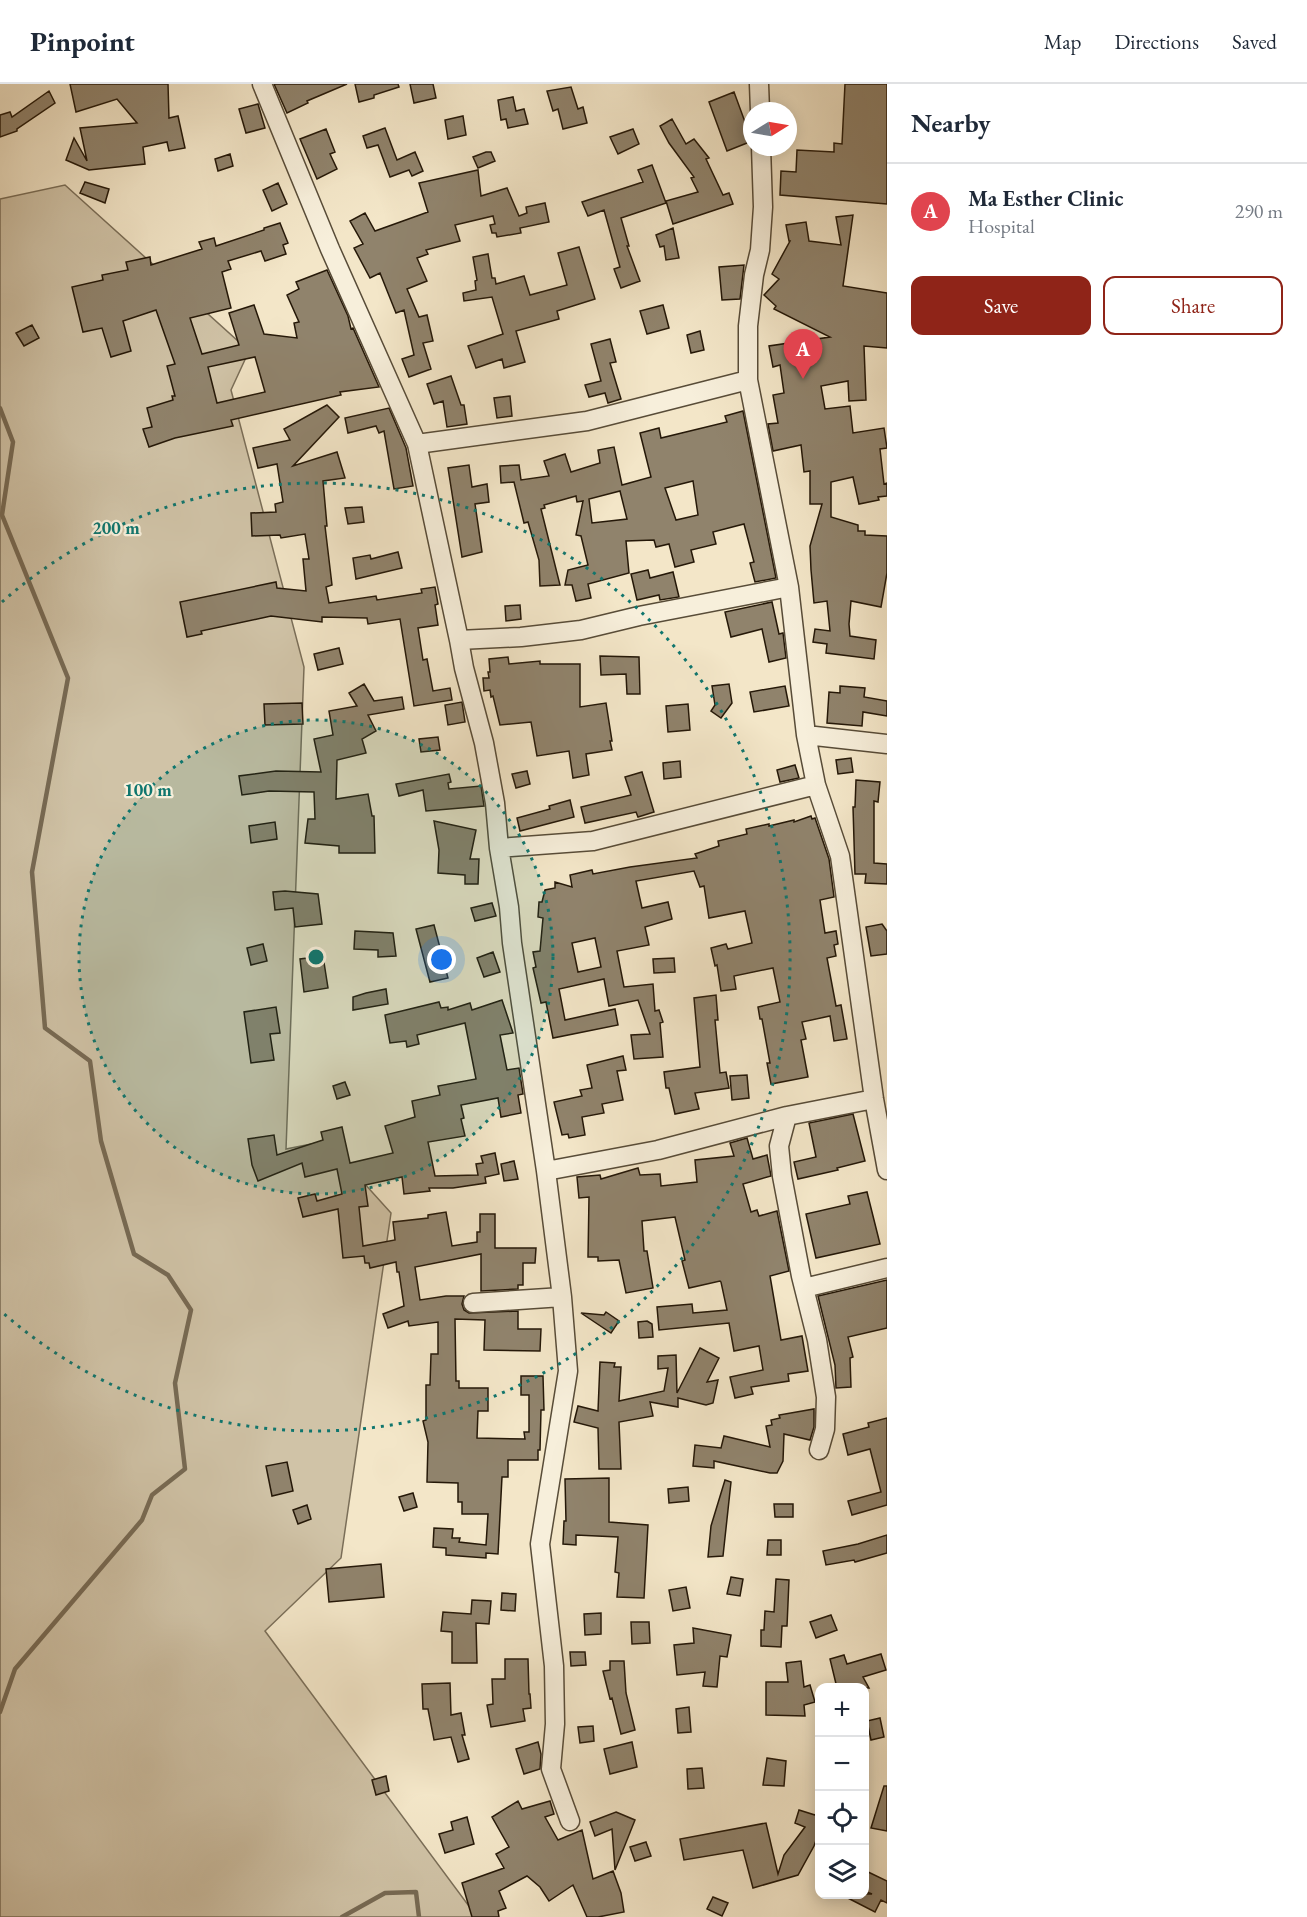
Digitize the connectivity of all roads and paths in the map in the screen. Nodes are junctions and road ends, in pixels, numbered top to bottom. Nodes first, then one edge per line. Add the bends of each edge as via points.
1 (262, 84) edge
2 (759, 84) edge
3 (760, 102) edge
4 (761, 156) edge
5 (748, 380) junction
6 (417, 444) junction
7 (789, 587) junction
8 (459, 640) junction
9 (806, 735) junction
10 (887, 744) edge
11 (816, 786) junction
12 (500, 848) junction
13 (874, 1099) junction
14 (787, 1116) junction
15 (887, 1170) edge
16 (546, 1171) junction
17 (887, 1268) edge
18 (804, 1288) junction
19 (562, 1297) junction
20 (473, 1303) dead end
21 (819, 1450) dead end
22 (570, 1821) dead end

1 - 6 street
2 - 3 street
4 - 5 street via 763,207 748,326
5 - 6 street via 587,421
5 - 7 street
6 - 8 street
7 - 8 street via 581,630
7 - 9 street
8 - 12 street via 484,743
9 - 10 street
9 - 11 street
11 - 12 street via 593,841
11 - 13 street via 840,856
12 - 16 street
13 - 14 street
13 - 15 street
14 - 16 street via 658,1150
14 - 18 street via 779,1146
16 - 19 street
17 - 18 street
18 - 21 street via 826,1397 825,1429
19 - 20 street
19 - 22 street via 568,1371 540,1544 554,1666 551,1769

